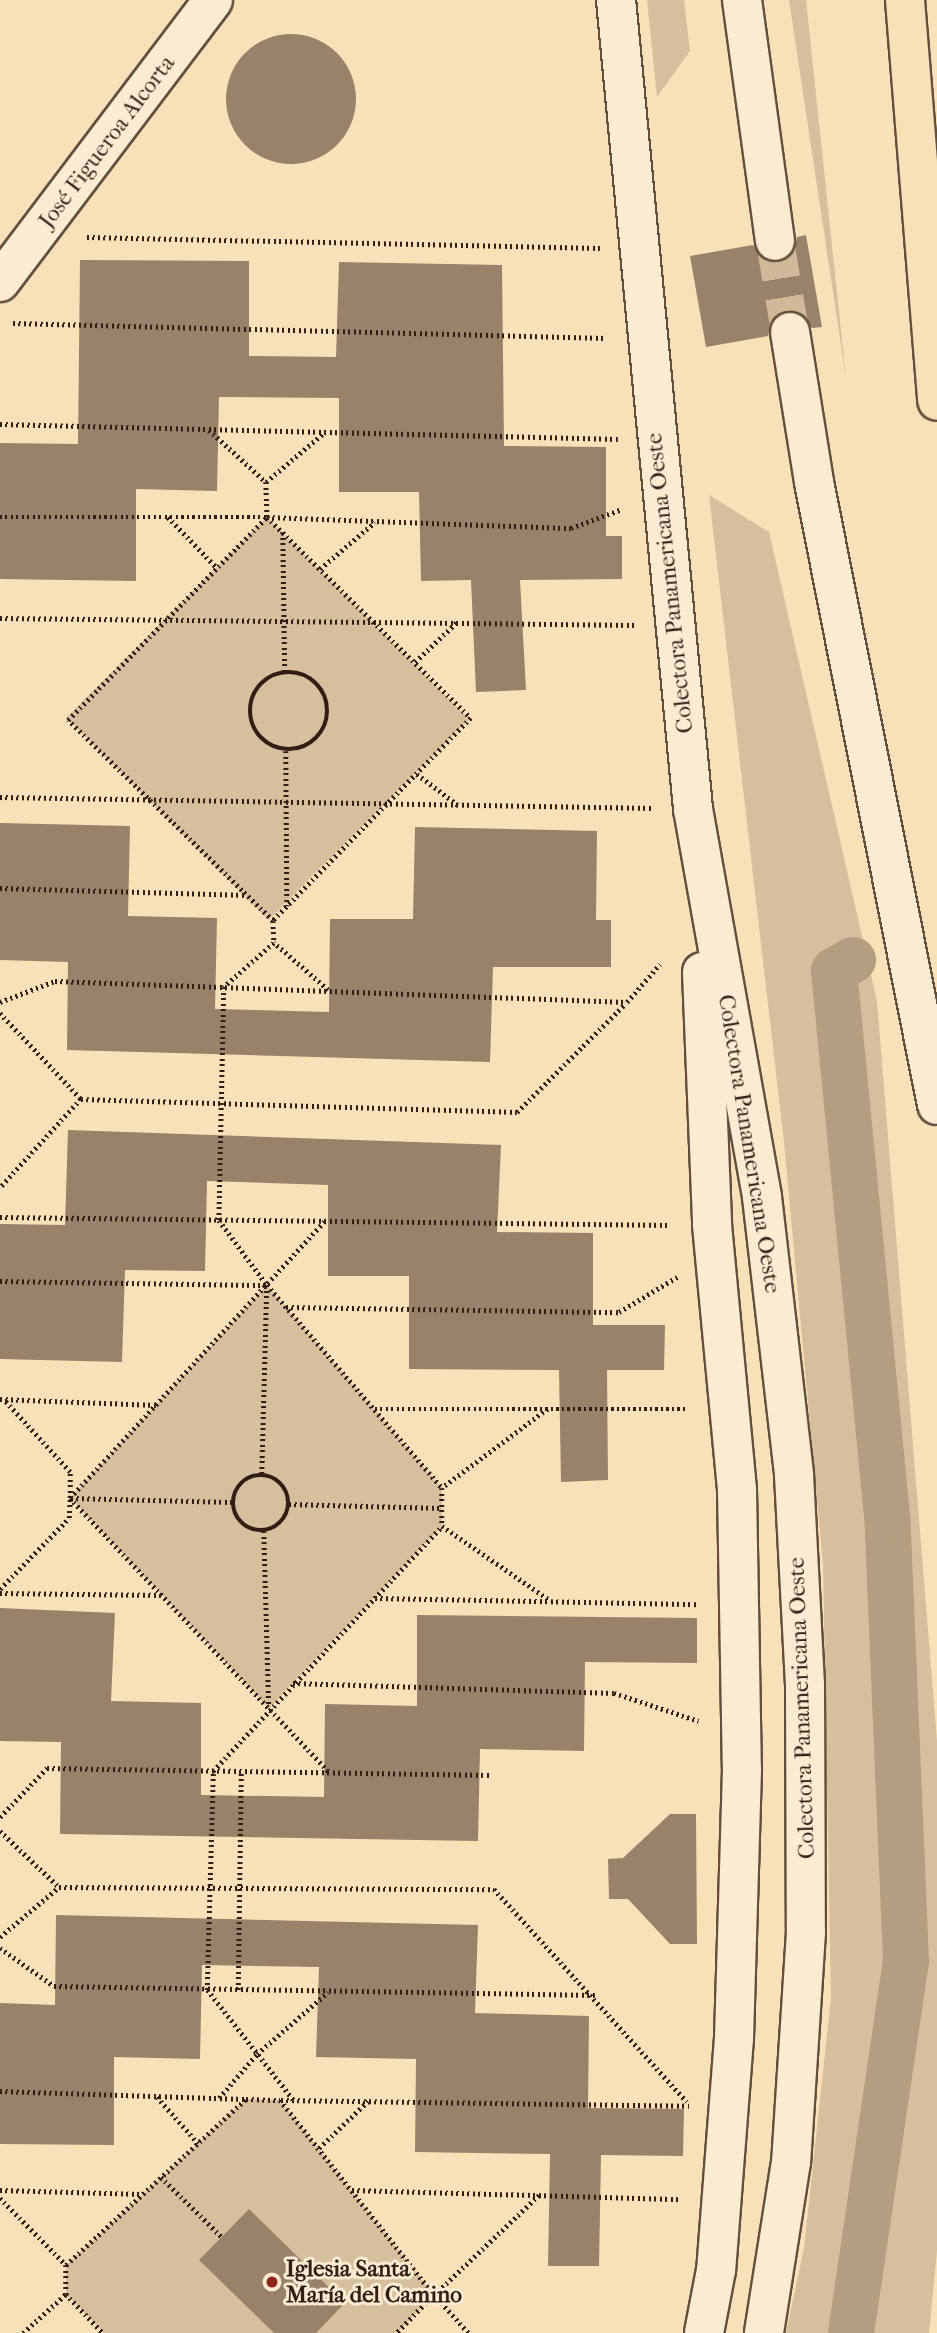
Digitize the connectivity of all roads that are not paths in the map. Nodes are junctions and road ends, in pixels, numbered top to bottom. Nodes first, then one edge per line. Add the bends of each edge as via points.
1 (213, 0) edge
2 (616, 0) edge
3 (742, 0) edge
4 (877, 0) edge
5 (905, 0) edge
6 (918, 153) junction
7 (775, 241) tunnel mouth
8 (0, 282) edge
9 (790, 332) tunnel mouth
10 (937, 401) edge
11 (695, 823) junction
12 (937, 1105) edge
13 (704, 2333) edge
14 (764, 2333) edge

1 - 8 street, José Figueroa Alcorta
2 - 11 street, Colectora Panamericana Oeste via 636,248
3 - 7 street
4 - 6 highway
5 - 6 highway
6 - 10 highway
9 - 12 street via 814,482
11 - 13 street via 713,1240 729,1409 742,1735 728,2107
11 - 14 street, Colectora Panamericana Oeste via 762,1197 794,1475 805,1685 807,1932 791,2162

